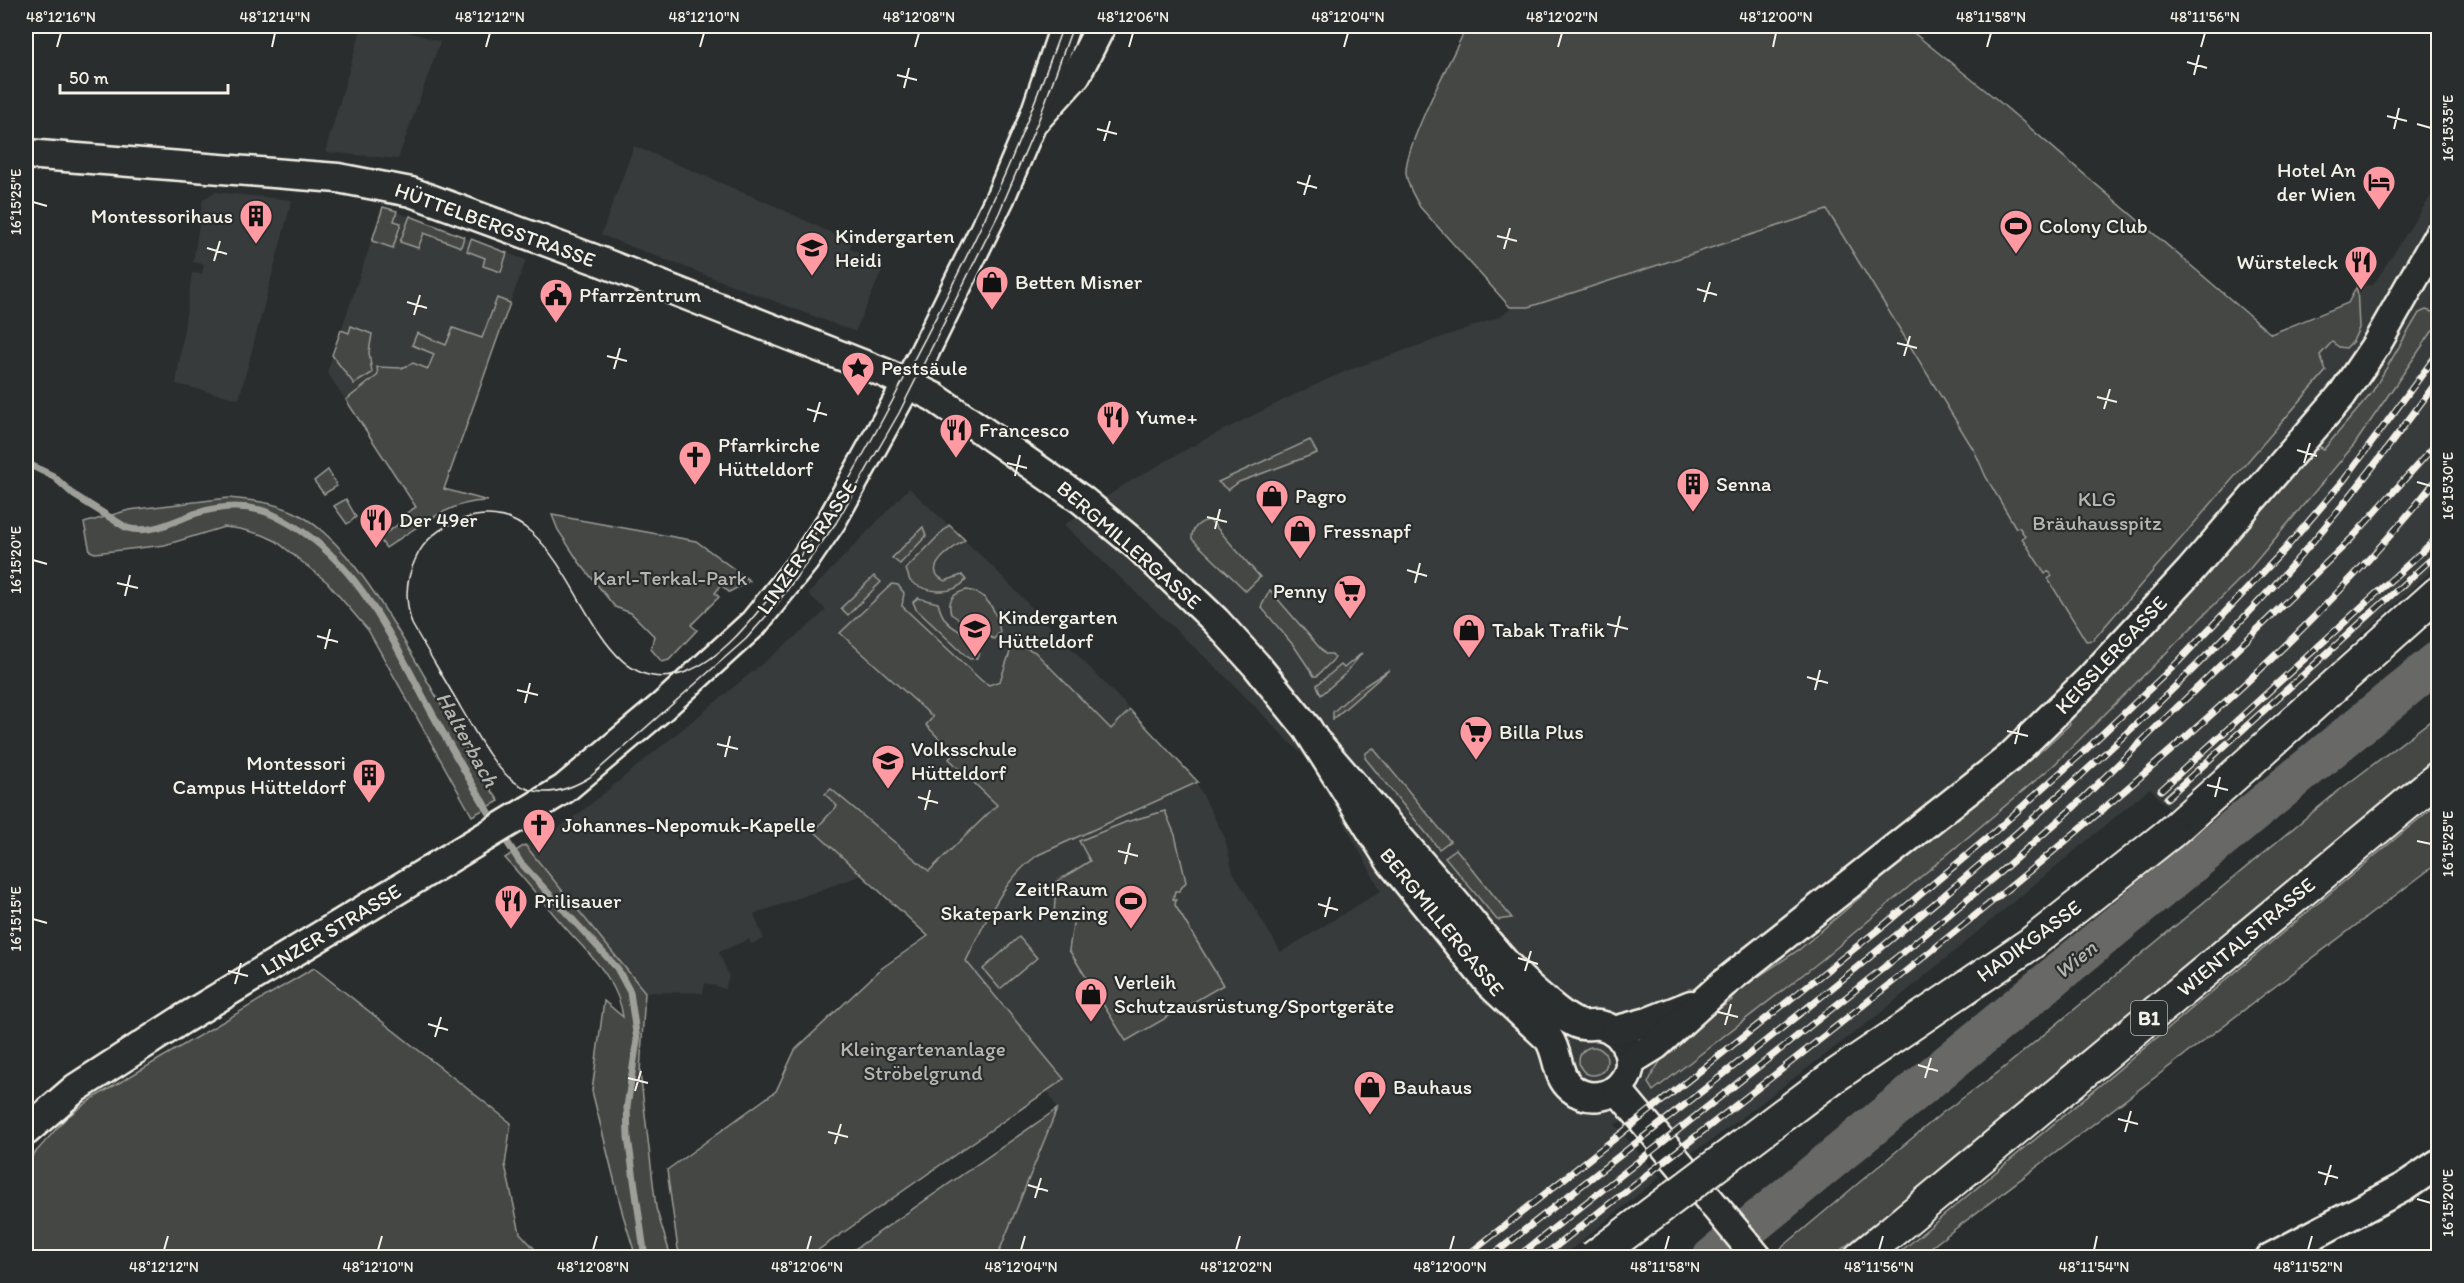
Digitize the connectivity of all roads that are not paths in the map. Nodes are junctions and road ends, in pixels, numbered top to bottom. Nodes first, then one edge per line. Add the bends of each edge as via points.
1 (1065, 26) edge
2 (1101, 26) edge
3 (1036, 110) junction
4 (26, 154) edge
5 (2439, 237) edge
6 (908, 383) junction
7 (2439, 593) edge
8 (1318, 744) junction
9 (2439, 778) edge
10 (1704, 999) junction
11 (1584, 1026) junction
12 (1614, 1031) junction
13 (1558, 1060) junction
14 (1630, 1061) junction
15 (1617, 1089) junction
16 (26, 1131) edge
17 (2439, 1164) edge
18 (1593, 1257) edge
19 (1758, 1257) edge
20 (1860, 1257) edge
21 (2270, 1257) edge

1 - 3 main road, LINZER STRASSE
2 - 3 main road, LINZER STRASSE via 1076,75
3 - 6 main road, LINZER STRASSE via 1000,198
4 - 6 main road, HÜTTELBERGSTRASSE via 338,178 411,192 594,259
5 - 10 main road, KEISSLERGASSE via 2342,395 2089,681 2009,758
6 - 8 main road, BERGMILLERGASSE via 1038,468 1140,548 1238,645
6 - 16 main road, LINZER STRASSE via 832,520 754,623 582,775 552,798 183,1019 76,1088
7 - 18 main road, HADIKGASSE, bridge via 2170,833 2030,944 1832,1078
8 - 11 main road, BERGMILLERGASSE via 1519,977 1562,1015
8 - 13 main road, BERGMILLERGASSE via 1390,862 1490,984 1549,1039
9 - 20 main road, WIENTALSTRASSE / B1
10 - 12 main road, KEISSLERGASSE
10 - 14 main road, KEISSLERGASSE via 1656,1045
11 - 12 main road, BERGMILLERGASSE via 1600,1025
11 - 13 main road via 1571,1033
12 - 14 main road via 1626,1044
13 - 15 main road, BERGMILLERGASSE via 1561,1075 1580,1094 1592,1097
14 - 15 main road
15 - 19 main road
17 - 21 main road via 2404,1187

